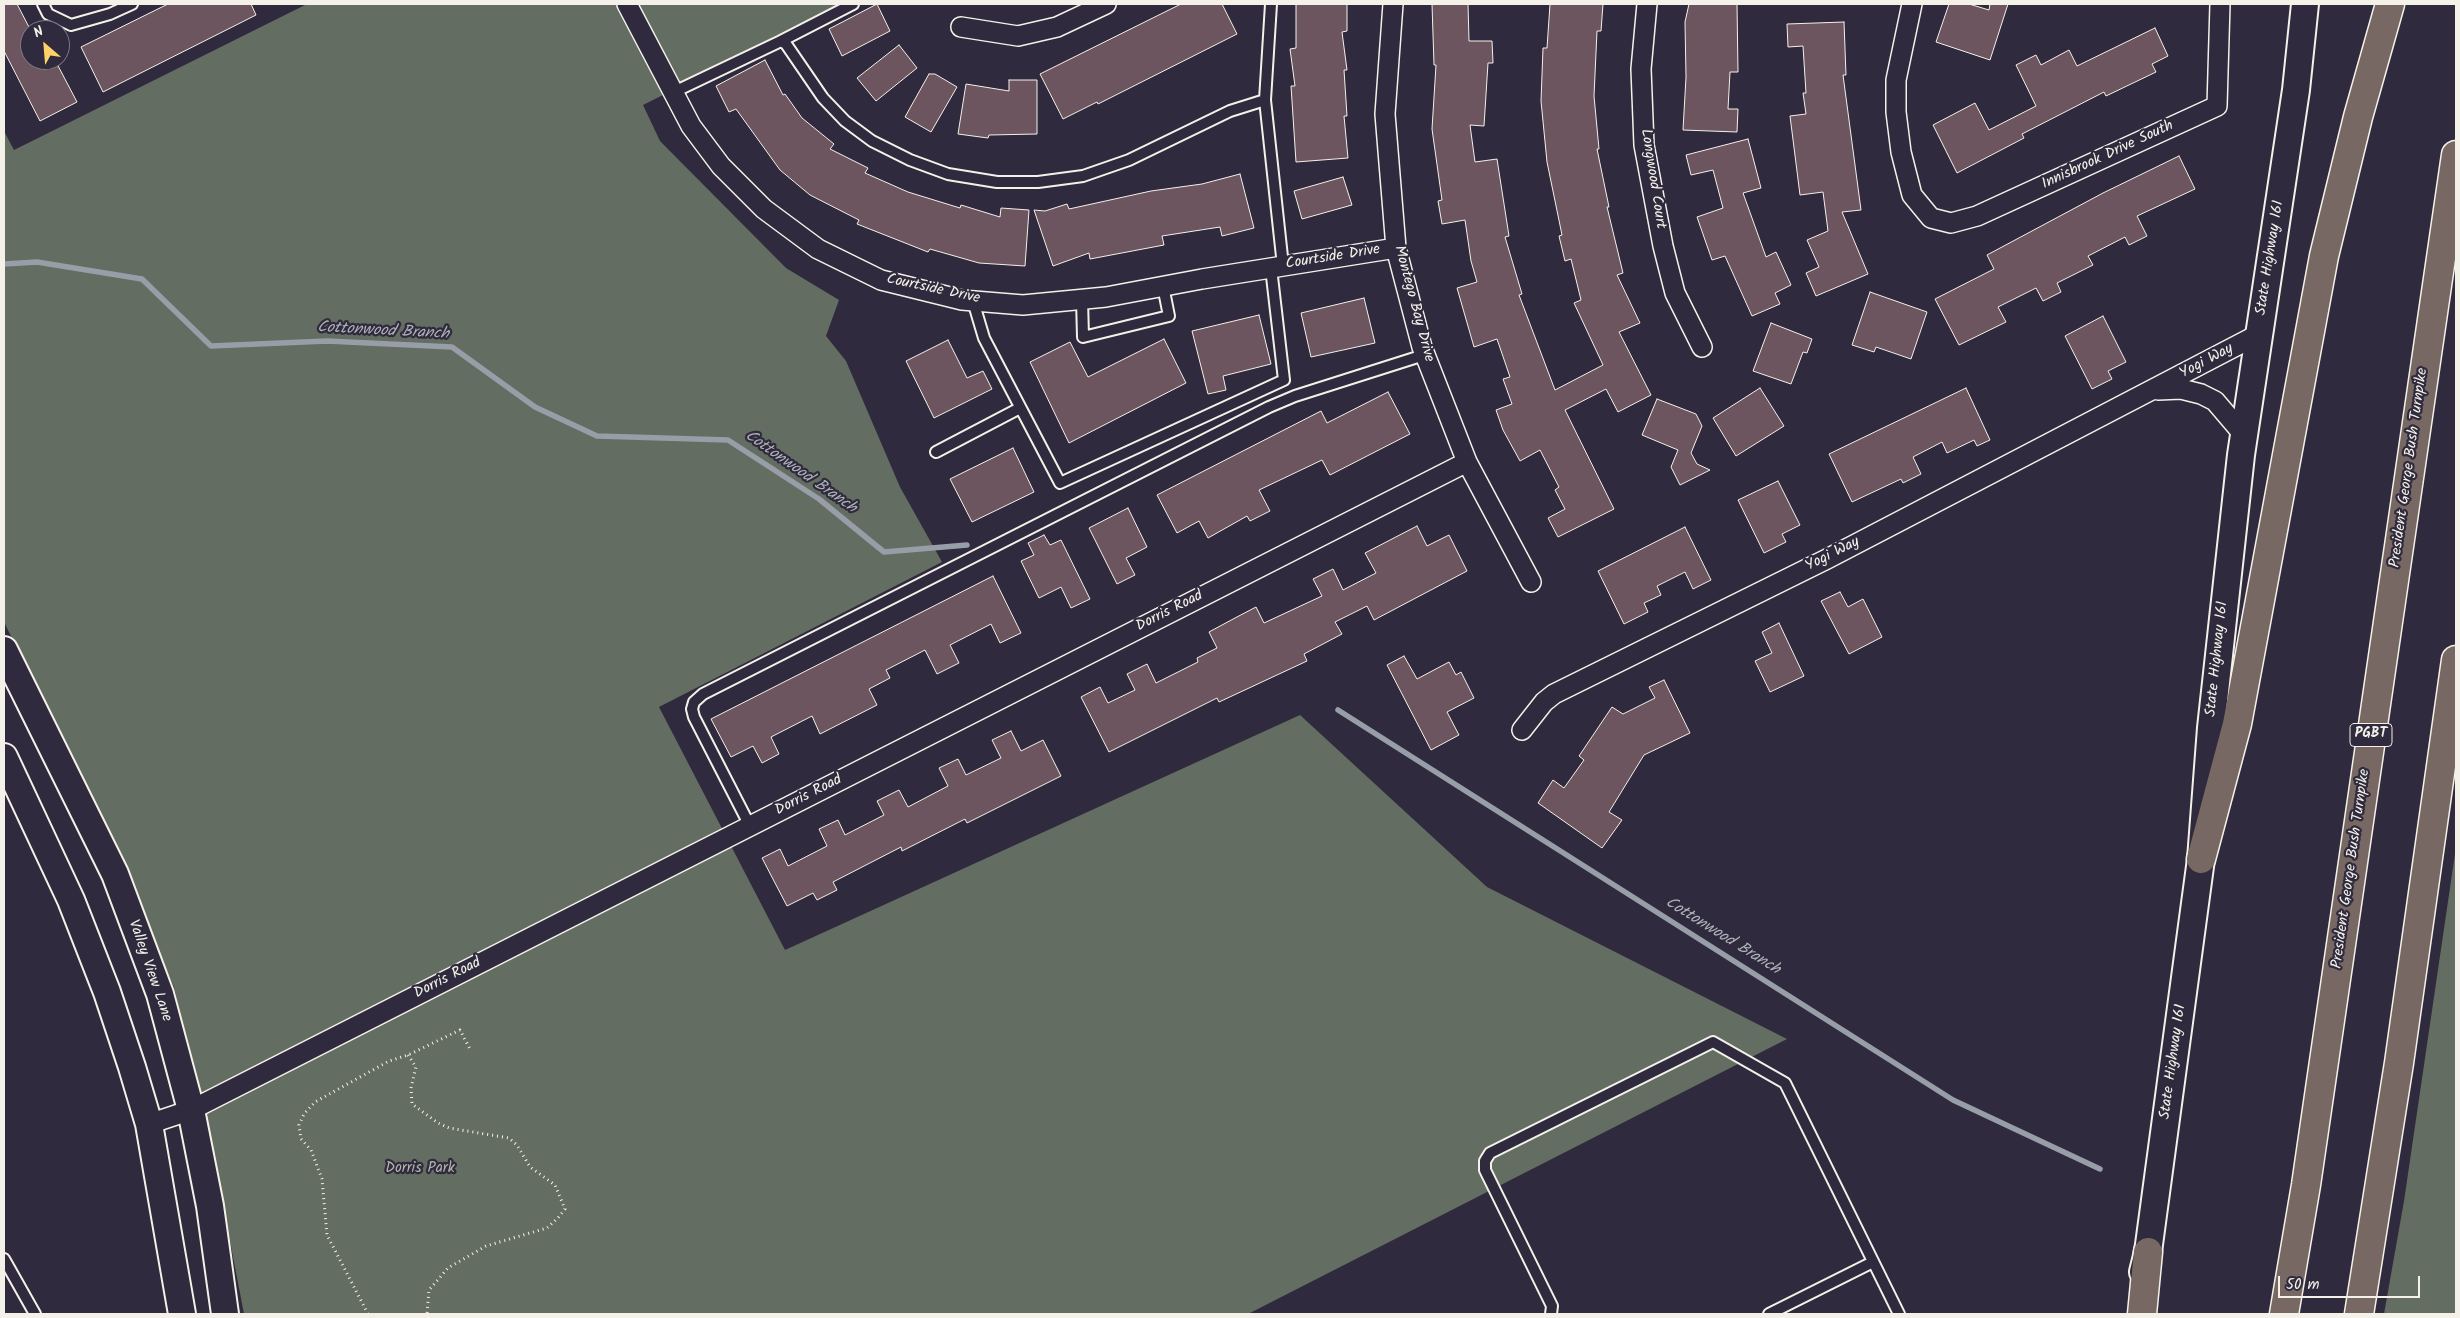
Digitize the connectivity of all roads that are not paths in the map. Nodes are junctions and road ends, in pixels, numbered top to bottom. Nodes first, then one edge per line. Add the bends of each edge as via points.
1 (44, 4) edge
2 (132, 4) edge
3 (627, 4) edge
4 (853, 4) edge
5 (1106, 4) edge
6 (1271, 4) edge
7 (1393, 4) edge
8 (1647, 4) edge
9 (1912, 4) edge
10 (2220, 4) edge
11 (2305, 4) edge
12 (2390, 4) edge
13 (961, 27) dead end
14 (781, 41) junction
15 (674, 92) junction
16 (1265, 100) junction
17 (2456, 155) edge
18 (1396, 248) junction
19 (1277, 267) junction
20 (1164, 286) junction
21 (1082, 299) junction
22 (973, 301) junction
23 (2259, 334) junction
24 (1702, 347) dead end
25 (1424, 354) junction
26 (2154, 390) junction
27 (1020, 408) junction
28 (2244, 435) junction
29 (936, 452) dead end
30 (1467, 462) junction
31 (1531, 582) dead end
32 (4, 650) edge
33 (2456, 660) edge
34 (1522, 730) dead end
35 (4, 758) edge
36 (750, 826) junction
37 (2201, 859) junction
38 (191, 1110) junction
39 (150, 1124) junction
40 (2148, 1252) junction
41 (4, 1259) edge
42 (1873, 1262) junction
43 (35, 1314) edge
44 (182, 1314) edge
45 (225, 1314) edge
46 (1551, 1314) edge
47 (1769, 1314) edge
48 (1899, 1314) edge
49 (2132, 1314) edge
50 (2142, 1314) edge
51 (2284, 1314) edge
52 (2359, 1314) edge

1 - 2 lane via 48,14 71,25
3 - 15 street, Courtside Drive
4 - 14 lane
5 - 13 street via 1057,27 1018,36
6 - 16 lane
7 - 18 street, Montego Bay Drive via 1385,114
8 - 24 street, Longwood Court via 1641,69 1644,145 1675,293
9 - 10 street, Innisbrook Drive South via 1896,80 1901,152 1912,195 1932,218 1951,222 1977,216 2217,106
11 - 23 main road, State Highway 161 via 2296,90
12 - 37 highway via 2324,256 2237,724
14 - 15 lane
14 - 16 lane via 823,98 845,121 872,140 910,160 948,174 997,182 1038,182 1083,176 1129,160 1230,111
15 - 22 street, Courtside Drive via 691,126 721,166 764,209 818,249 881,280
16 - 19 lane
17 - 51 highway, President George Bush Turnpike / PGBT via 2308,1175
18 - 19 street, Courtside Drive
18 - 25 street, Montego Bay Drive
19 - 20 street, Courtside Drive
19 - 27 lane via 1284,380 1060,483
20 - 21 street, Courtside Drive
20 - 21 lane via 1169,316 1083,337
21 - 22 street, Courtside Drive via 1023,305
22 - 27 lane via 984,338
23 - 26 street, Yogi Way
23 - 28 main road, State Highway 161
25 - 30 street, Montego Bay Drive
25 - 36 lane via 1269,407 703,694 694,702 694,717
26 - 28 street, Yogi Way via 2181,389 2216,401
26 - 34 street, Yogi Way via 1827,559 1554,694
27 - 29 lane
28 - 37 main road, State Highway 161 via 2211,728
30 - 31 street, Montego Bay Drive
30 - 36 street, Dorris Road
32 - 38 main road, Valley View Lane via 115,874 160,994
33 - 52 highway via 2399,1063
35 - 39 main road via 72,900 107,992
36 - 38 street, Dorris Road
37 - 40 main road, State Highway 161
38 - 39 street, Dorris Road
38 - 45 main road, Valley View Lane via 210,1206
39 - 44 main road
40 - 49 main road, State Highway 161
40 - 50 highway
41 - 43 lane
42 - 46 lane via 1785,1083 1713,1042 1490,1153 1485,1161 1485,1170 1552,1306
42 - 47 lane
42 - 48 lane

